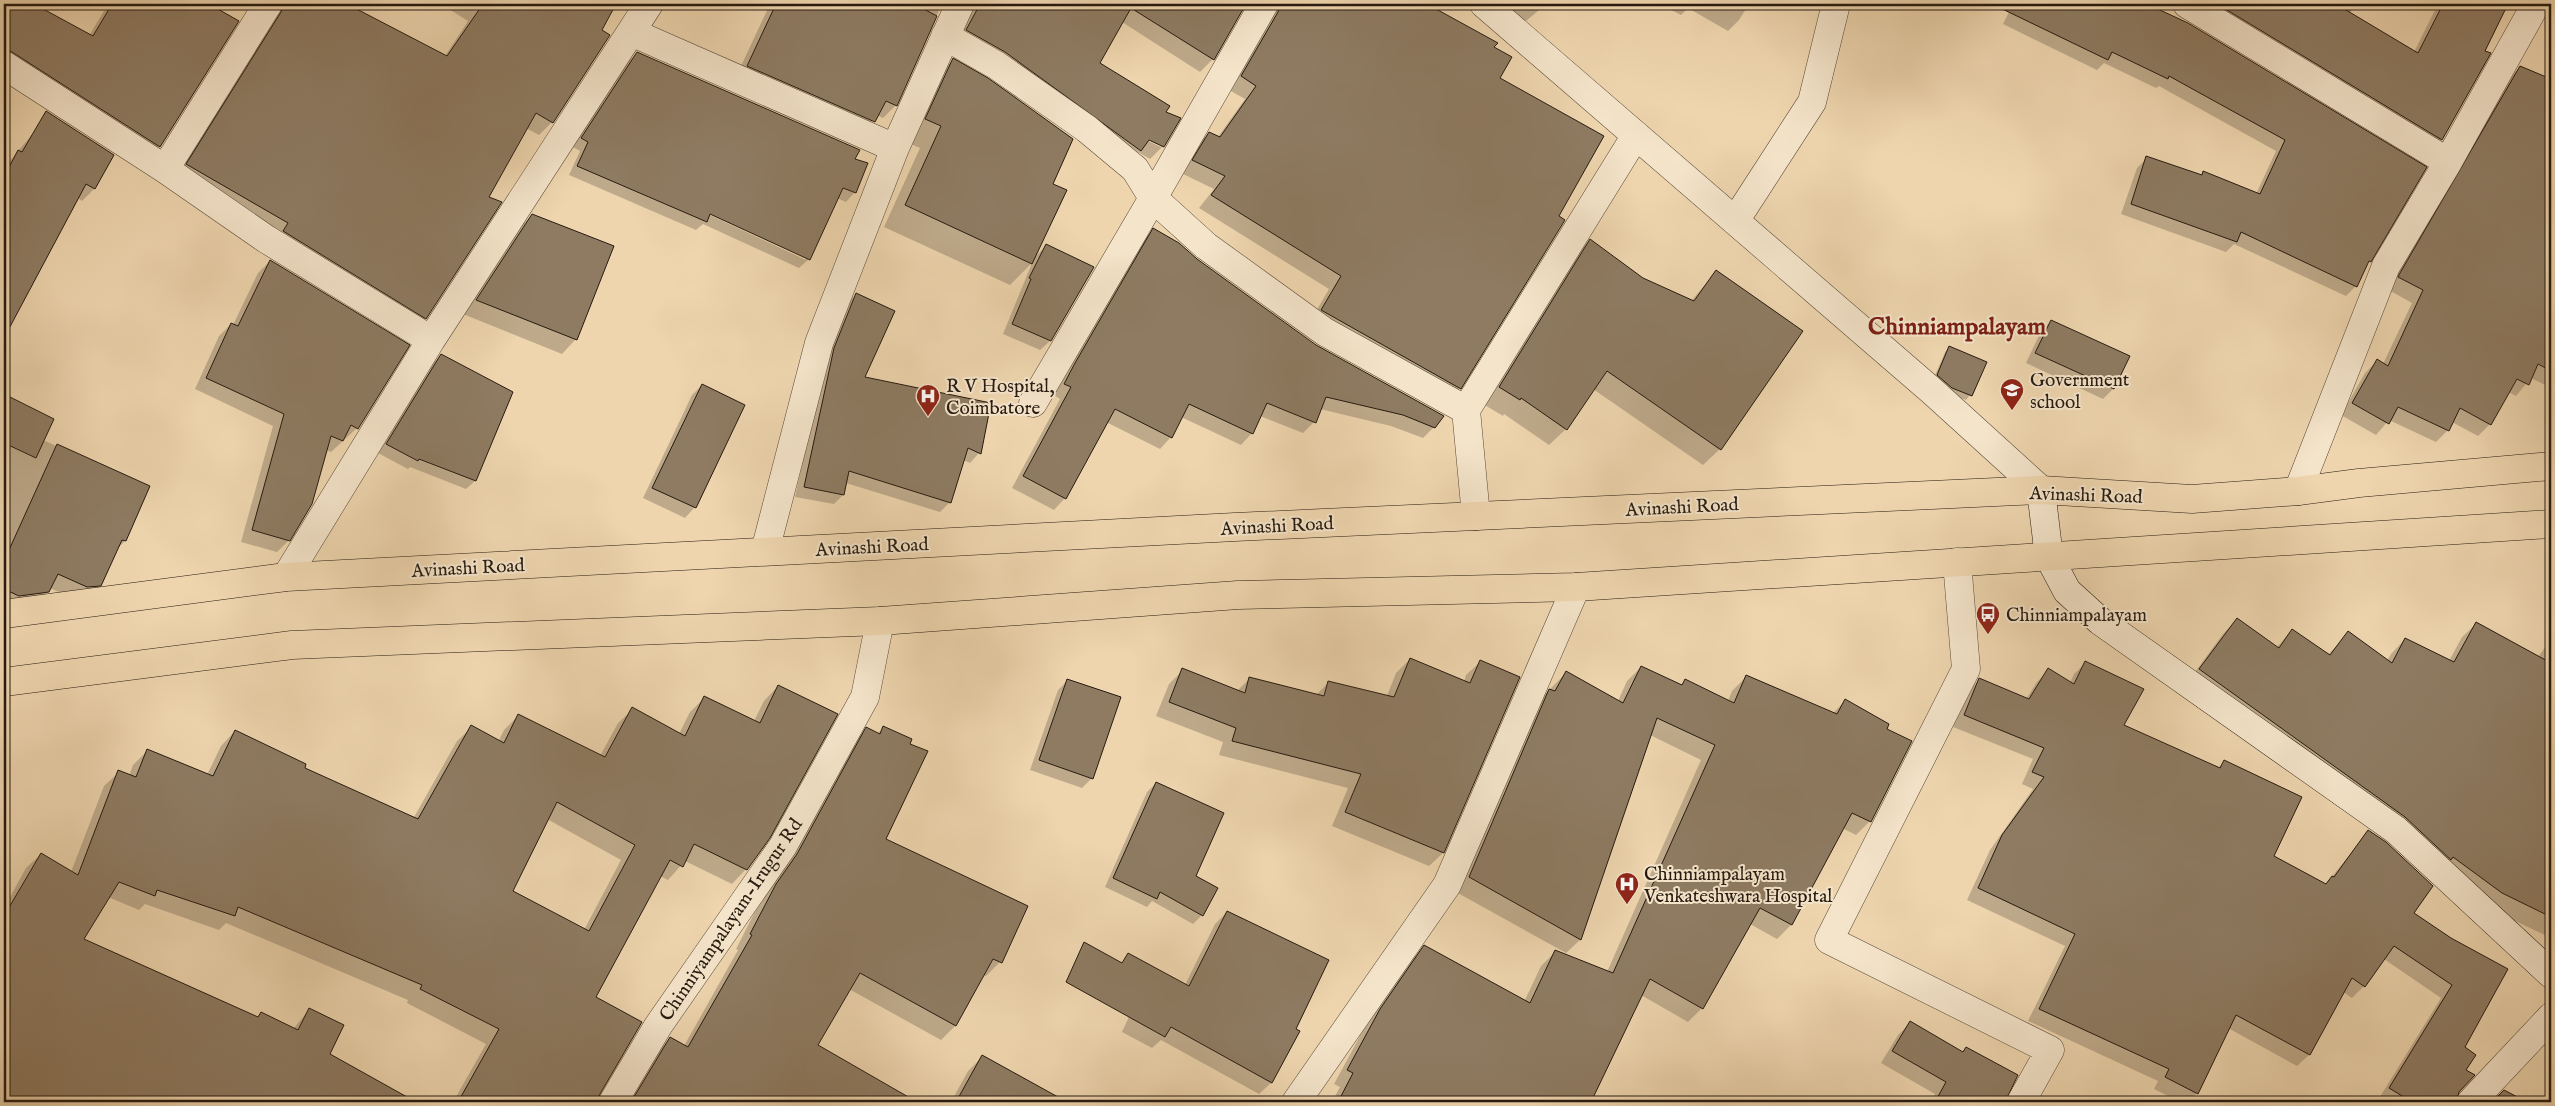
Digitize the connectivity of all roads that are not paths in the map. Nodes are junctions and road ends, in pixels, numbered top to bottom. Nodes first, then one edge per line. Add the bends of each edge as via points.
1 (268, 4) edge
2 (649, 4) edge
3 (960, 4) edge
4 (1264, 4) edge
5 (1484, 4) edge
6 (1836, 4) edge
7 (2187, 4) edge
8 (2536, 4) edge
9 (631, 32) junction
10 (945, 36) junction
11 (4, 65) edge
12 (1636, 135) junction
13 (895, 149) junction
14 (2448, 162) junction
15 (173, 175) junction
16 (1153, 198) junction
17 (1735, 222) junction
18 (434, 337) junction
19 (1033, 403) dead end
20 (1466, 410) junction
21 (2551, 466) edge
22 (2041, 490) junction
23 (2298, 491) junction
24 (1476, 516) junction
25 (2551, 524) edge
26 (765, 551) junction
27 (2050, 557) junction
28 (1957, 562) junction
29 (286, 577) junction
30 (1576, 587) junction
31 (4, 614) edge
32 (880, 621) junction
33 (4, 682) edge
34 (2551, 974) edge
35 (2551, 1017) edge
36 (613, 1102) edge
37 (1296, 1102) edge
38 (2021, 1102) edge
39 (2471, 1102) edge

1 - 15 street
2 - 9 street
3 - 10 street
4 - 16 street
5 - 12 street
6 - 17 street via 1812,102
7 - 14 street
8 - 14 street
9 - 13 street
9 - 18 street
10 - 13 street
10 - 16 street via 996,66 1087,129 1135,169
11 - 15 street
12 - 17 street
12 - 20 street
13 - 26 street via 819,343
14 - 23 street via 2386,266
15 - 18 street via 266,239
16 - 19 street
16 - 20 street via 1206,246 1325,332
17 - 22 street via 1932,391
18 - 29 street
20 - 24 street
21 - 23 main road, Avinashi Road
22 - 23 main road, Avinashi Road via 2192,499
22 - 24 main road, Avinashi Road
22 - 27 street
24 - 26 main road, Avinashi Road
25 - 27 main road
26 - 29 main road, Avinashi Road
27 - 28 main road
27 - 34 street via 2068,591 2100,621 2396,830
28 - 30 main road
28 - 38 street via 1966,669 1829,940 2050,1050
29 - 31 main road, Avinashi Road
30 - 32 main road via 1238,595
30 - 37 street via 1447,885
32 - 33 main road via 292,645
32 - 36 street, Chinniyampalayam-Irugur Rd via 865,697 788,837 658,1026
35 - 39 street

